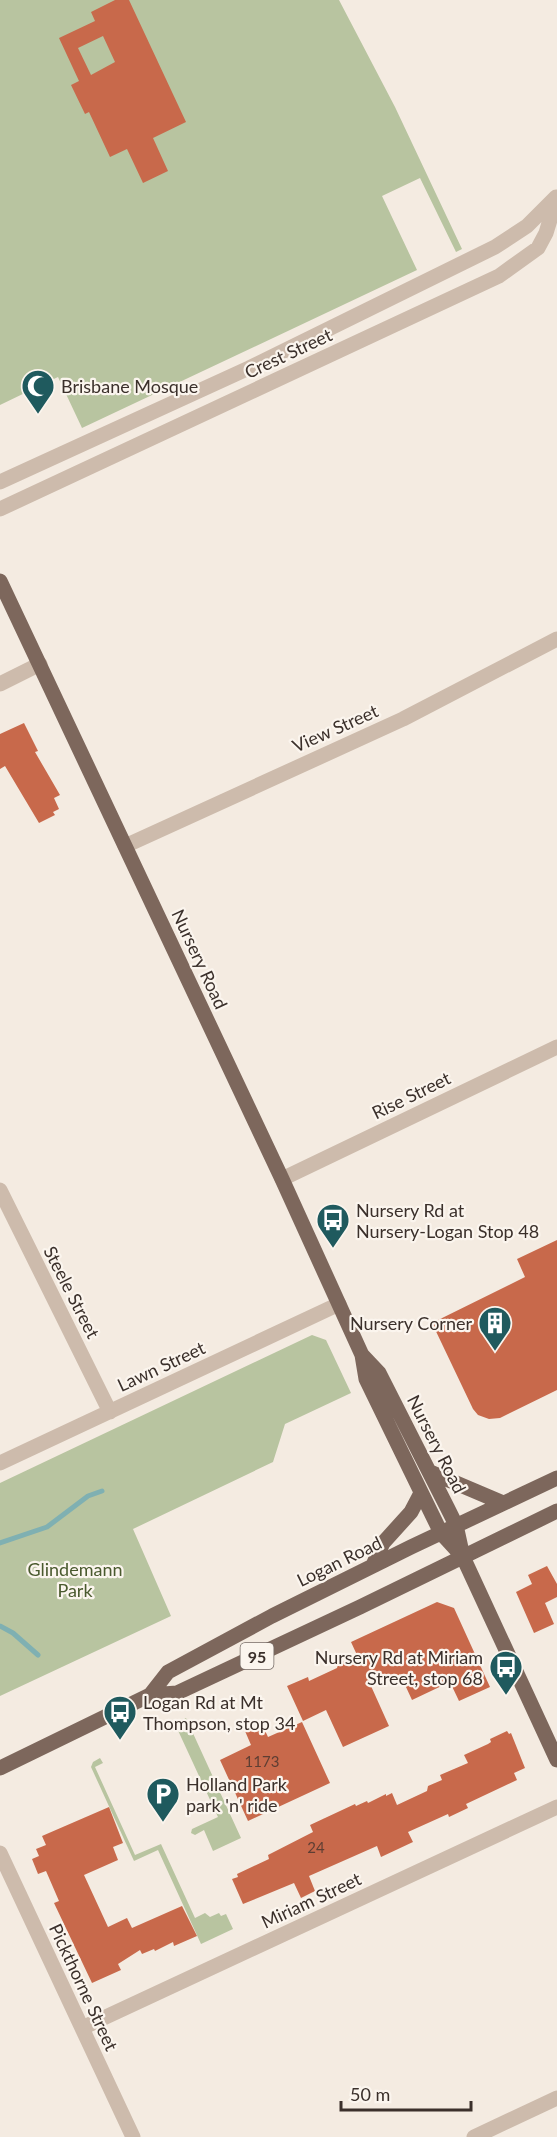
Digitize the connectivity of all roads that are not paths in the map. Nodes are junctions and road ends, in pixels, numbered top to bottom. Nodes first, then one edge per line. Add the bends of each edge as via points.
1 (557, 197) edge
2 (527, 226) junction
3 (552, 237) edge
4 (0, 482) edge
5 (0, 509) edge
6 (0, 581) edge
7 (557, 639) edge
8 (40, 664) junction
9 (0, 684) edge
10 (125, 846) junction
11 (557, 1047) edge
12 (282, 1179) junction
13 (2, 1200) edge
14 (339, 1304) junction
15 (362, 1355) junction
16 (110, 1412) junction
17 (0, 1463) edge
18 (430, 1472) junction
19 (557, 1478) edge
20 (421, 1493) junction
21 (503, 1503) junction
22 (557, 1511) edge
23 (456, 1525) junction
24 (441, 1533) junction
25 (462, 1557) junction
26 (373, 1565) junction
27 (150, 1695) junction
28 (557, 1760) edge
29 (0, 1768) edge
30 (557, 1807) edge
31 (0, 1853) edge
32 (82, 2028) junction
33 (557, 2098) edge
34 (133, 2137) edge
35 (474, 2137) edge

1 - 2 street, Crest Street
1 - 3 street, Crest Street
2 - 3 street
2 - 4 street, Crest Street via 495,247 249,368
3 - 5 street, Crest Street via 499,276
6 - 8 main road, Nursery Road
7 - 10 street, View Street via 403,719
8 - 9 street
8 - 10 main road, Nursery Road
10 - 12 main road, Nursery Road
11 - 12 street, Rise Street
12 - 14 main road, Nursery Road
13 - 16 street, Steele Street
14 - 15 main road, Nursery Road
14 - 16 street, Lawn Street
15 - 18 main road, Nursery Road via 379,1373
15 - 20 main road, Nursery Road via 366,1379
16 - 17 street, Lawn Street
18 - 21 main road
18 - 23 main road, Nursery Road
19 - 21 main road, Logan Road / 95
20 - 24 main road, Nursery Road
20 - 26 main road via 411,1512 383,1543
21 - 23 main road, Logan Road / 95
22 - 25 main road, Logan Road / 95
23 - 24 main road, Logan Road / 95
23 - 25 main road, Nursery Road
24 - 25 main road, Nursery Road
24 - 26 main road, Logan Road / 95
25 - 27 main road, Logan Road / 95 via 177,1693
25 - 28 main road, Nursery Road
26 - 27 main road, Logan Road / 95 via 168,1672
27 - 29 main road, Logan Road / 95
30 - 32 street, Miriam Street
31 - 32 street, Pickthorne Street
32 - 34 street, Pickthorne Street
33 - 35 street

